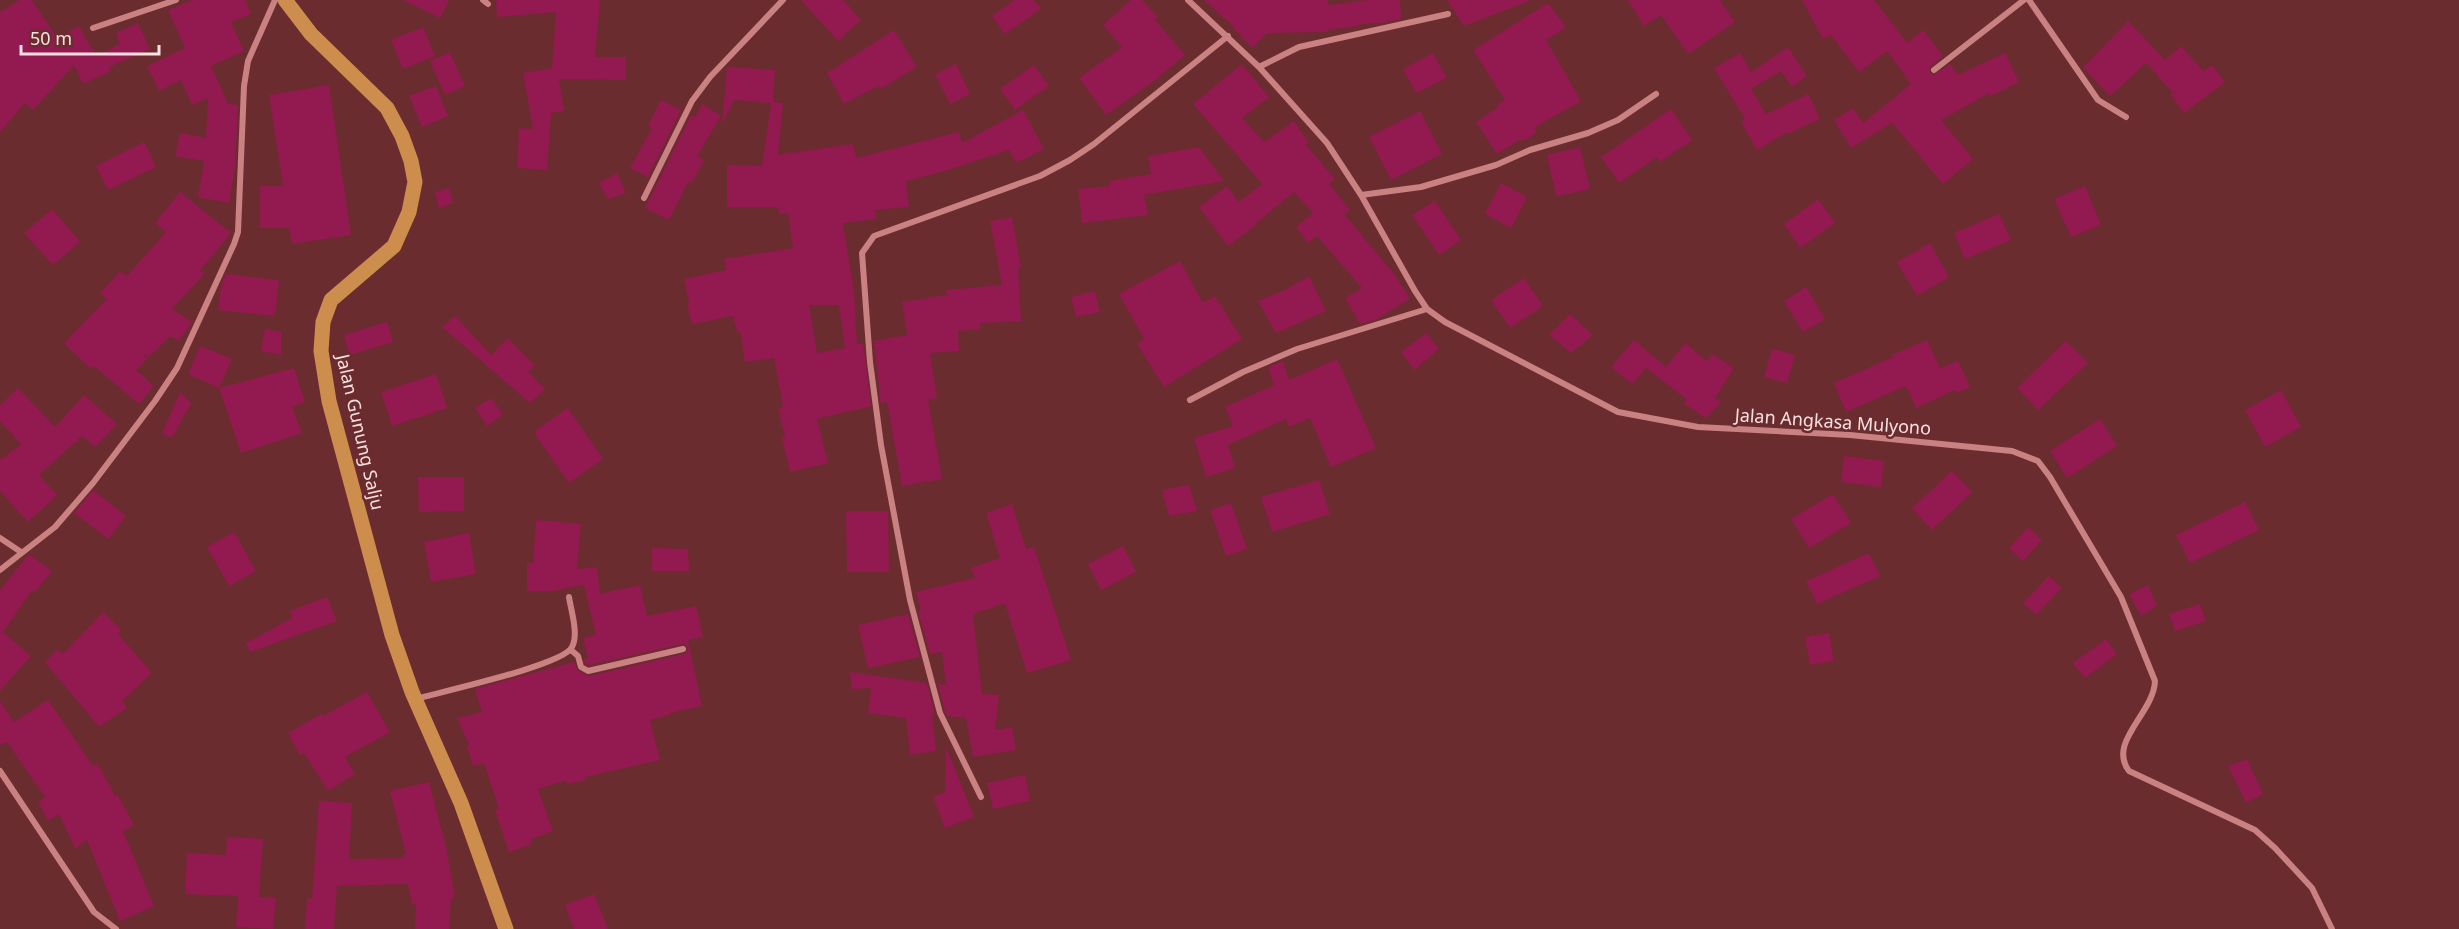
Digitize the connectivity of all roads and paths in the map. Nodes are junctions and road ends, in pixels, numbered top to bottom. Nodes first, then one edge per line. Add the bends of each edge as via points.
1 (176, 0) edge
2 (275, 0) edge
3 (285, 0) edge
4 (783, 0) edge
5 (1188, 0) edge
6 (2024, 0) edge
7 (2029, 0) edge
8 (1448, 14) dead end
9 (93, 28) dead end
10 (1228, 36) junction
11 (1260, 67) junction
12 (1934, 70) dead end
13 (1656, 94) dead end
14 (2126, 117) dead end
15 (1361, 195) junction
16 (644, 198) dead end
17 (1427, 309) junction
18 (1190, 400) dead end
19 (0, 538) edge
20 (21, 552) junction
21 (0, 570) edge
22 (569, 597) dead end
23 (683, 649) dead end
24 (571, 650) junction
25 (415, 699) junction
26 (0, 771) edge
27 (981, 797) dead end
28 (116, 929) edge
29 (506, 929) edge
30 (2332, 929) edge

1 - 9 street
2 - 20 street via 248,61 240,219 234,244 177,368 93,483 55,527
3 - 25 main road, Jalan Gunung Salju via 311,34 387,108 402,136 415,182 409,212 394,246 331,300 323,322 321,351 329,401 392,635
4 - 16 street via 692,101
5 - 10 street, Jalan Angkasa Mulyono
6 - 12 street
7 - 14 street via 2098,100
8 - 11 street via 1299,47
10 - 11 street, Jalan Angkasa Mulyono
10 - 27 street via 1070,160 1040,176 874,236 862,253 881,445 910,600 940,713
11 - 15 street, Jalan Angkasa Mulyono via 1327,143
13 - 15 street via 1618,120 1496,165 1421,187
15 - 17 street, Jalan Angkasa Mulyono
17 - 18 street via 1297,349
17 - 30 street, Jalan Angkasa Mulyono via 1618,412 1698,427 1850,435 2012,451 2038,461 2121,597 2155,681 2155,693 2122,747 2125,765 2129,771 2255,830 2312,888
19 - 20 street
20 - 21 street
22 - 24 street via 574,635
23 - 24 street via 588,670 581,667
24 - 25 street via 546,663
25 - 29 main road, Jalan Gunung Salju via 461,803
26 - 28 street via 94,912

